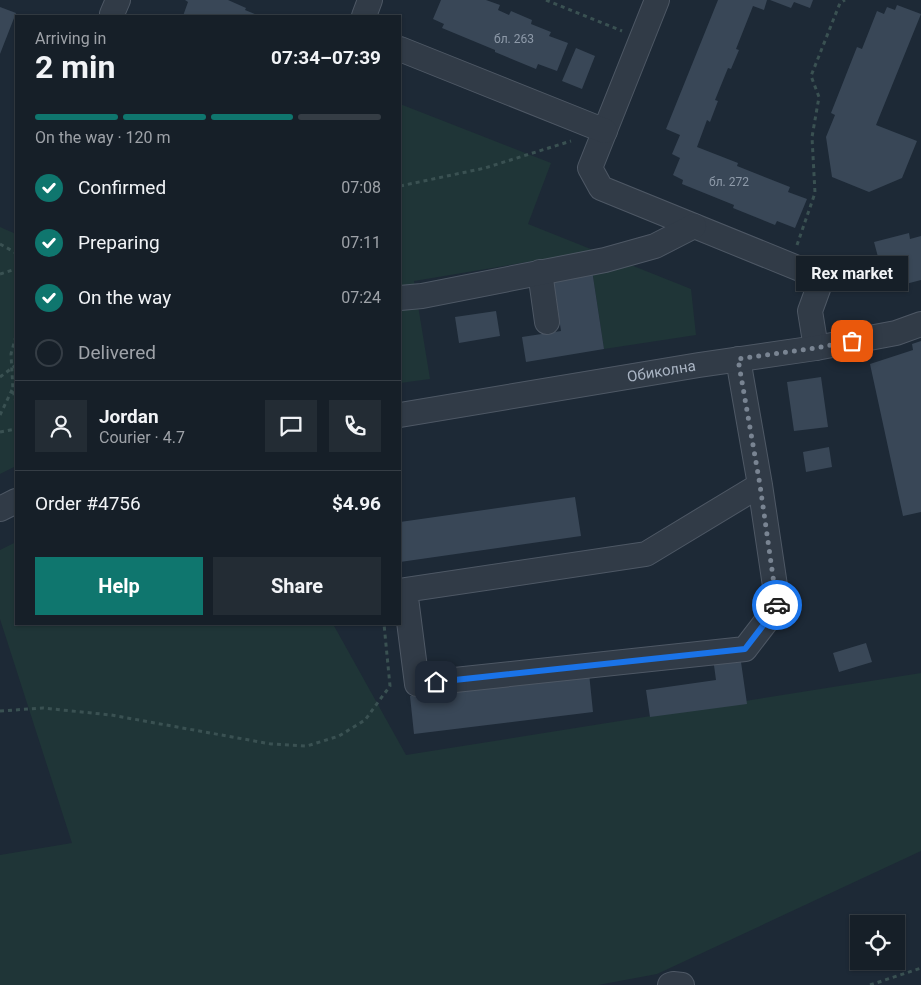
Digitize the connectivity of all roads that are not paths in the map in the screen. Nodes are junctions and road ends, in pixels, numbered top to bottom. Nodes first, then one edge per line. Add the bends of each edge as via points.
1 (370, 0) edge
2 (656, 0) edge
3 (364, 15) edge
4 (401, 49) edge
5 (605, 131) junction
6 (694, 226) junction
7 (540, 272) junction
8 (401, 298) edge
9 (547, 322) dead end
10 (921, 324) edge
11 (816, 348) junction
12 (738, 359) junction
13 (401, 415) edge
14 (760, 485) junction
15 (15, 502) edge
16 (0, 509) edge
17 (670, 985) edge
18 (682, 985) edge

1 - 3 street
2 - 5 street
4 - 5 street
5 - 6 street via 590,168 601,188
6 - 7 street via 655,246 605,260
6 - 11 street via 822,278 810,310
7 - 8 street
7 - 9 street
10 - 11 street, Обиколна via 896,333
11 - 12 street, Обиколна
12 - 13 street, Обиколна
12 - 14 street
14 - 14 street via 646,554 405,590 417,684 745,649 778,606
15 - 16 street
17 - 18 street

